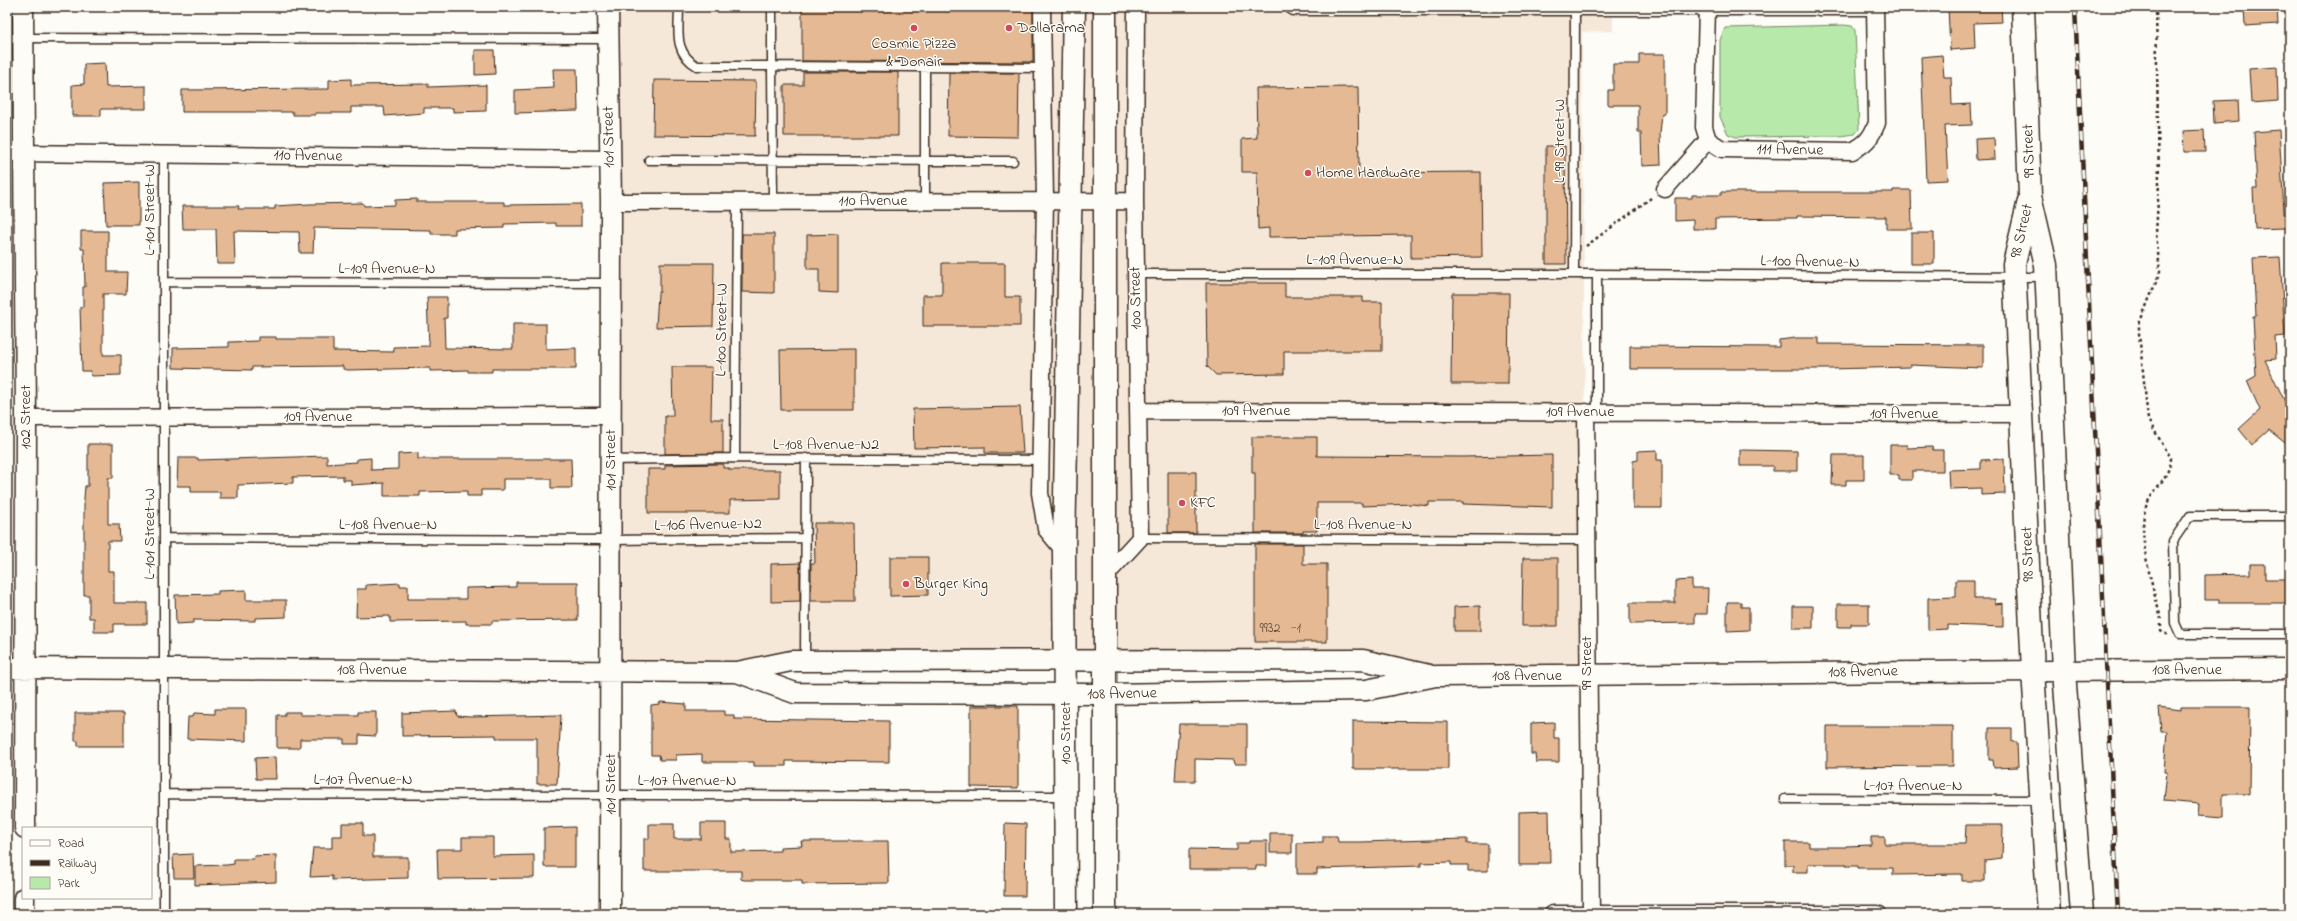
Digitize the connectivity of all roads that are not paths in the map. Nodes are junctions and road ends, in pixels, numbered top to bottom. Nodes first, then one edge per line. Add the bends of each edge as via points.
1 (23, 7) edge
2 (608, 7) edge
3 (679, 7) edge
4 (772, 7) edge
5 (1042, 7) edge
6 (1074, 7) edge
7 (1105, 7) edge
8 (1136, 7) edge
9 (1294, 7) edge
10 (1610, 7) edge
11 (1870, 7) edge
12 (1875, 7) edge
13 (2023, 7) edge
14 (1575, 8) edge
15 (1707, 8) junction
16 (15, 38) edge
17 (608, 39) junction
18 (772, 66) junction
19 (925, 67) junction
20 (1043, 68) junction
21 (1708, 140) junction
22 (15, 154) edge
23 (164, 155) junction
24 (609, 159) junction
25 (649, 160) dead end
26 (773, 161) junction
27 (925, 161) junction
28 (1013, 161) dead end
29 (1665, 189) road end
30 (2030, 196) junction
31 (1045, 200) junction
32 (925, 201) junction
33 (1071, 201) junction
34 (1106, 201) junction
35 (1135, 201) junction
36 (611, 202) junction
37 (737, 202) junction
38 (773, 202) junction
39 (1136, 274) junction
40 (1574, 274) junction
41 (1597, 274) junction
42 (2046, 277) junction
43 (2015, 278) junction
44 (164, 282) junction
45 (610, 284) junction
46 (1138, 411) junction
47 (1591, 412) junction
48 (2053, 413) joint
49 (2022, 414) junction
50 (610, 416) junction
51 (26, 418) junction
52 (164, 418) junction
53 (735, 458) junction
54 (806, 458) junction
55 (611, 460) junction
56 (1040, 460) junction
57 (2290, 516) edge
58 (164, 538) junction
59 (805, 538) junction
60 (1140, 538) junction
61 (611, 540) junction
62 (1587, 540) junction
63 (1064, 551) junction
64 (1106, 576) junction
65 (2290, 634) edge
66 (805, 660) junction
67 (1065, 661) junction
68 (1106, 661) junction
69 (16, 668) edge
70 (165, 669) junction
71 (2290, 669) edge
72 (2064, 670) junction
73 (611, 671) junction
74 (2033, 671) junction
75 (737, 672) junction
76 (1436, 676) junction
77 (1588, 676) junction
78 (1066, 694) junction
79 (1106, 694) junction
80 (164, 794) junction
81 (611, 794) junction
82 (1066, 796) junction
83 (1785, 799) dead end
84 (2041, 800) junction
85 (24, 827) edge
86 (24, 899) edge
87 (24, 914) edge
88 (164, 914) edge
89 (610, 914) edge
90 (1066, 914) edge
91 (1105, 914) edge
92 (1553, 914) edge
93 (1591, 914) edge
94 (1878, 914) edge
95 (2049, 914) edge
96 (2082, 914) edge

1 - 16 street, 102 Street
2 - 17 street, 101 Street
3 - 18 lane via 679,41 687,60 697,66
4 - 18 lane
5 - 20 street
6 - 33 main road, 100 Street
7 - 34 main road, 100 Street
8 - 35 street, 100 Street
9 - 14 street
10 - 14 street
10 - 15 street
11 - 15 street
12 - 21 street, 111 Avenue via 1877,123 1865,145 1852,151 1722,149
13 - 30 main road, 99 Street
14 - 40 lane, L-99 Street-W
15 - 21 street via 1704,127
16 - 17 lane
16 - 22 street, 102 Street
17 - 24 street, 101 Street
18 - 19 lane
18 - 26 lane
19 - 20 lane
19 - 27 lane
20 - 31 street
21 - 29 street
22 - 23 street, 110 Avenue
22 - 51 street, 102 Street
23 - 24 street, 110 Avenue
23 - 44 lane, L-101 Street-W
24 - 36 street, 101 Street
25 - 26 lane
26 - 27 lane
26 - 38 lane
27 - 28 lane
27 - 32 lane
30 - 42 main road, 99 Street via 2046,265
30 - 43 main road, 98 Street via 2014,264
31 - 32 street, 110 Avenue
31 - 33 street, 110 Avenue
31 - 56 street
32 - 38 street, 110 Avenue
33 - 34 street, 110 Avenue
33 - 63 main road, 100 Street
34 - 35 street, 110 Avenue
34 - 64 main road, 100 Street
35 - 39 street, 100 Street
36 - 37 street, 110 Avenue
36 - 45 street, 101 Street
37 - 38 street, 110 Avenue
37 - 53 lane, L-100 Street-W
39 - 40 lane, L-109 Avenue-N
39 - 46 street, 100 Street
40 - 41 lane, L-100 Avenue-N
41 - 43 lane, L-100 Avenue-N
41 - 47 lane
42 - 43 lane, L-100 Avenue-N
42 - 48 main road, 99 Street
43 - 49 main road, 98 Street
44 - 45 lane, L-109 Avenue-N
44 - 52 lane, L-101 Street-W
45 - 50 street, 101 Street
46 - 47 street, 109 Avenue
46 - 60 street, 100 Street
47 - 49 street, 109 Avenue
47 - 62 street, 99 Street
48 - 72 main road, 98 Street
49 - 74 main road, 98 Street
50 - 52 street, 109 Avenue
50 - 55 street, 101 Street
51 - 52 street, 109 Avenue
51 - 69 street, 102 Street
52 - 58 lane, L-101 Street-W
53 - 54 lane, L-108 Avenue-N2
53 - 55 lane, L-108 Avenue-N2
54 - 56 lane, L-108 Avenue-N2
54 - 59 lane
55 - 61 street, 101 Street
56 - 63 street via 1040,493 1046,528
57 - 65 lane via 2190,516 2172,541 2175,623 2180,634
58 - 61 lane, L-108 Avenue-N
58 - 70 lane, L-101 Street-W
59 - 61 lane, L-106 Avenue-N2
59 - 66 lane
60 - 62 lane, L-108 Avenue-N
60 - 64 street
61 - 73 street, 101 Street
62 - 77 street, 99 Street
63 - 67 main road, 100 Street
64 - 68 main road, 100 Street
66 - 67 street, 108 Avenue
66 - 75 street, 108 Avenue via 791,660
67 - 68 street, 108 Avenue
67 - 78 main road, 100 Street
68 - 76 street, 108 Avenue via 1363,660
68 - 79 main road, 100 Street
69 - 70 street, 108 Avenue
69 - 85 street, 102 Street
70 - 73 street, 108 Avenue
70 - 80 lane, L-101 Street-W
71 - 72 street, 108 Avenue
72 - 74 street, 108 Avenue
72 - 96 main road, 98 Street
73 - 75 street, 108 Avenue
73 - 81 street, 101 Street
74 - 77 street, 108 Avenue
74 - 84 main road, 98 Street
75 - 78 street, 108 Avenue via 795,693
76 - 77 street, 108 Avenue
76 - 79 street, 108 Avenue via 1366,690
77 - 93 street, 99 Street
78 - 79 street, 108 Avenue
78 - 82 main road, 100 Street
79 - 91 main road, 100 Street
80 - 81 lane, L-107 Avenue-N
80 - 88 lane, L-101 Street-W
81 - 82 lane, L-107 Avenue-N
81 - 89 street, 101 Street
82 - 90 main road, 100 Street
83 - 84 lane, L-107 Avenue-N
84 - 95 main road, 98 Street
86 - 87 street
92 - 93 street
93 - 94 street

